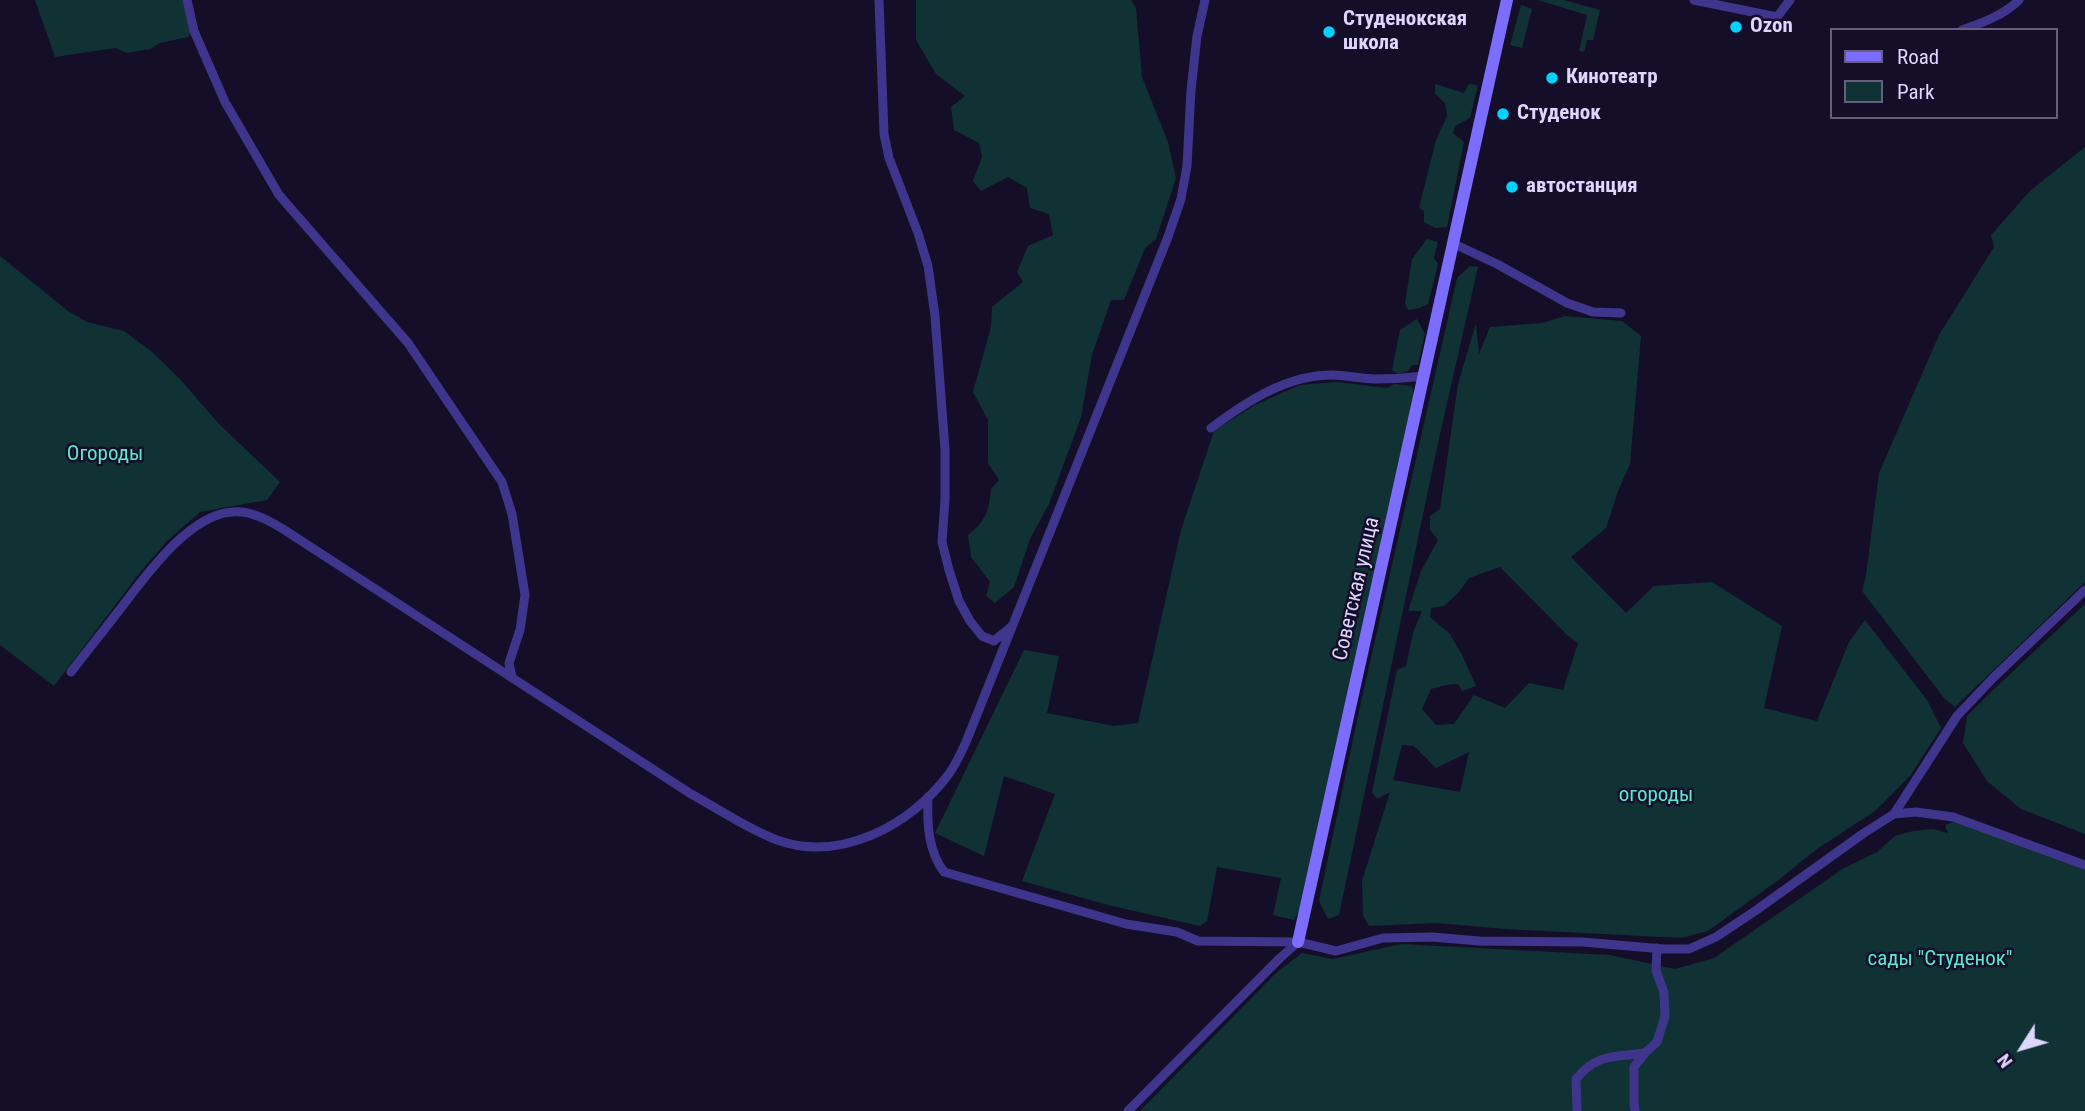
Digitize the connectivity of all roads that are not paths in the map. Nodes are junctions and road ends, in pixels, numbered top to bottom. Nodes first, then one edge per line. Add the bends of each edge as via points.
1 (187, 0) edge
2 (879, 0) edge
3 (1205, 0) edge
4 (1507, 0) edge
5 (1694, 0) edge
6 (1790, 0) edge
7 (2019, 0) edge
8 (1968, 28) edge
9 (1452, 243) junction
10 (1621, 313) dead end
11 (1424, 376) junction
12 (1211, 428) dead end
13 (2085, 590) edge
14 (1014, 624) junction
15 (71, 672) dead end
16 (512, 677) junction
17 (928, 797) junction
18 (1894, 814) junction
19 (2085, 865) edge
20 (1298, 942) junction
21 (1657, 948) junction
22 (1645, 1053) junction
23 (1128, 1111) edge
24 (1577, 1111) edge
25 (1635, 1111) edge

1 - 16 street via 194,31 225,102 279,195 408,342 502,482 525,595 509,663
2 - 14 street via 884,134 928,266 935,316 945,450 944,552 959,601 982,636 994,641
3 - 14 street via 1197,36 1181,199
4 - 9 street, Советская улица
5 - 6 street via 1777,17
7 - 8 street
9 - 10 street via 1567,303 1593,312
9 - 11 street, Советская улица
11 - 12 street via 1375,379 1330,375 1295,381 1270,390
11 - 20 street, Советская улица
13 - 18 street via 1957,716
14 - 17 street via 966,742 950,773
15 - 16 street via 176,542 211,518 232,512 283,528
16 - 17 street via 691,794 778,841 820,847 870,836 894,825
17 - 20 street via 931,842 944,872 1126,924 1177,932 1198,942
18 - 19 street via 1953,817
18 - 21 street via 1716,937 1689,949
20 - 21 street via 1336,951 1383,938 1432,937
20 - 23 street
21 - 22 street via 1656,970 1665,1016 1657,1042
22 - 24 street via 1599,1059 1585,1067 1576,1079
22 - 25 street via 1634,1067

